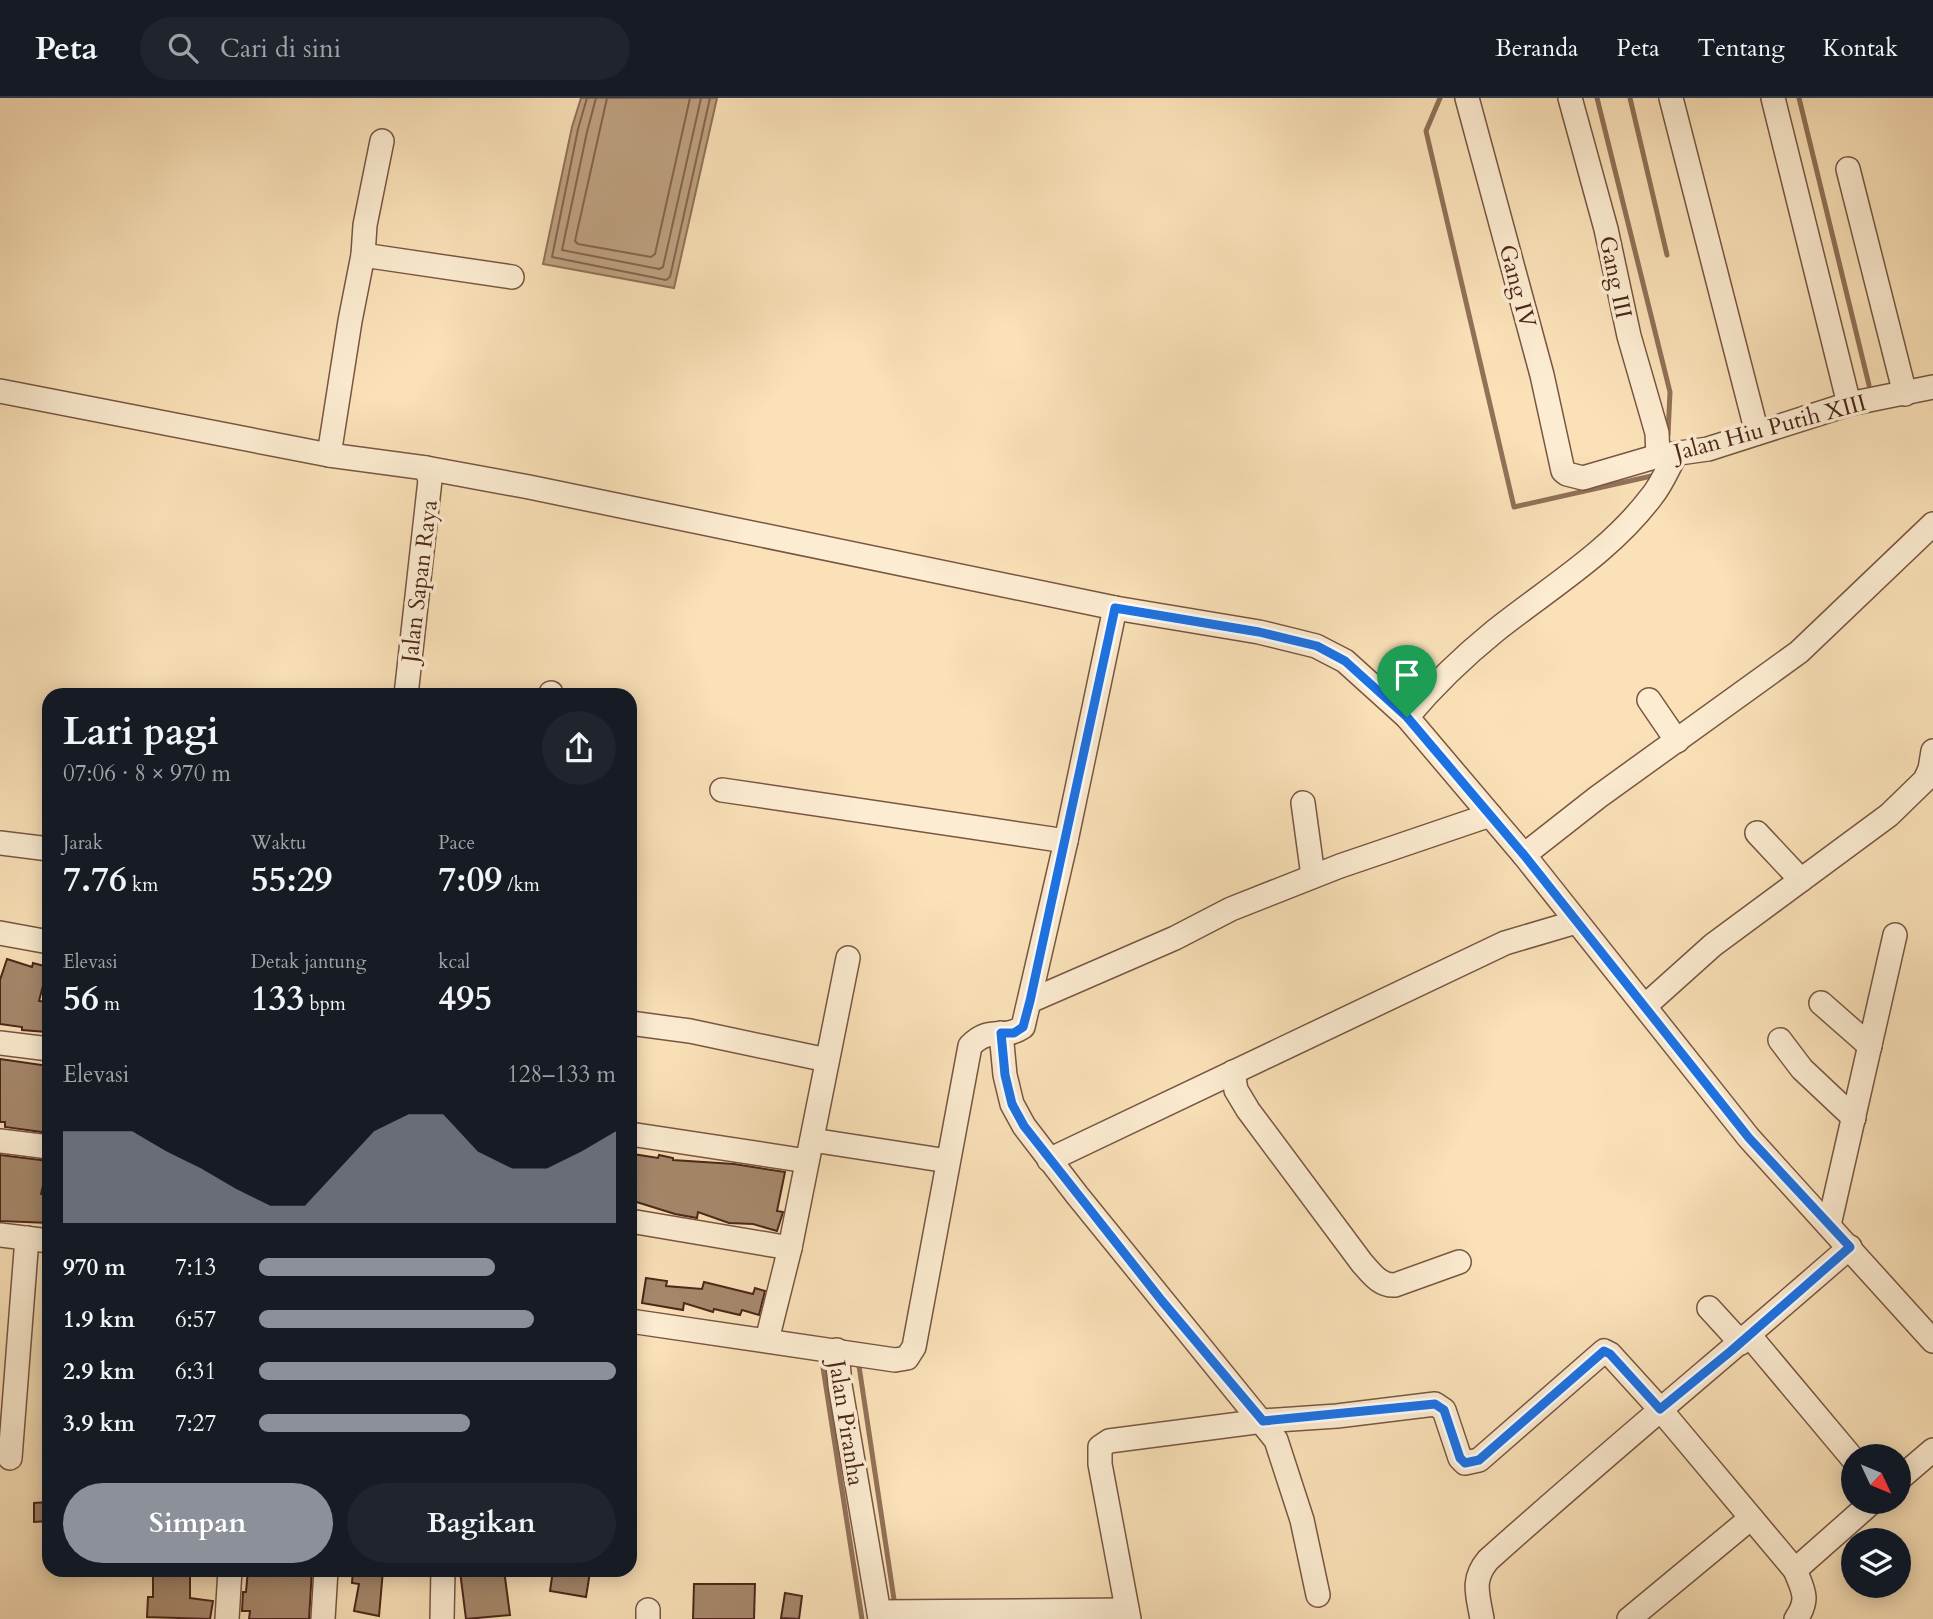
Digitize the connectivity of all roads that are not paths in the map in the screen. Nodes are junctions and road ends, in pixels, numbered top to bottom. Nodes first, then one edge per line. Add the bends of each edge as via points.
1 (1467, 98) edge
2 (1570, 98) edge
3 (1671, 98) edge
4 (1773, 98) edge
5 (382, 141) dead end
6 (1848, 169) dead end
7 (363, 255) junction
8 (512, 277) dead end
9 (1933, 387) edge
10 (0, 391) edge
11 (1905, 394) junction
12 (1849, 404) junction
13 (1758, 433) junction
14 (329, 455) junction
15 (1667, 455) junction
16 (426, 468) junction
17 (1567, 474) joint
18 (1933, 524) edge
19 (1115, 608) junction
20 (407, 688) edge
21 (1649, 700) dead end
22 (1407, 717) junction
23 (1677, 741) junction
24 (1933, 751) edge
25 (722, 790) dead end
26 (1303, 803) dead end
27 (1490, 815) junction
28 (1757, 833) dead end
29 (1066, 841) junction
30 (0, 843) edge
31 (42, 848) edge
32 (1524, 855) junction
33 (1313, 876) junction
34 (1801, 880) junction
35 (1576, 922) junction
36 (0, 933) edge
37 (1895, 935) dead end
38 (42, 941) edge
39 (848, 957) dead end
40 (1030, 1001) junction
41 (1821, 1003) dead end
42 (1645, 1006) junction
43 (637, 1024) edge
44 (1001, 1033) junction
45 (1780, 1040) dead end
46 (0, 1043) edge
47 (1870, 1045) junction
48 (42, 1048) edge
49 (827, 1060) junction
50 (1233, 1072) junction
51 (1854, 1118) junction
52 (637, 1135) edge
53 (0, 1141) edge
54 (42, 1146) edge
55 (809, 1151) junction
56 (1049, 1160) junction
57 (948, 1161) junction
58 (637, 1222) edge
59 (1829, 1225) junction
60 (0, 1235) edge
61 (38, 1240) edge
62 (1850, 1247) junction
63 (790, 1248) junction
64 (1459, 1262) dead end
65 (1709, 1308) dead end
66 (637, 1322) edge
67 (1930, 1333) edge
68 (1745, 1339) junction
69 (767, 1340) junction
70 (837, 1350) junction
71 (1660, 1409) junction
72 (1263, 1421) junction
73 (1841, 1446) edge
74 (1933, 1450) edge
75 (10, 1458) dead end
76 (1911, 1469) edge
77 (1858, 1514) edge
78 (1751, 1518) junction
79 (1795, 1570) junction
80 (230, 1577) edge
81 (326, 1577) edge
82 (443, 1577) edge
83 (1318, 1595) dead end
84 (879, 1615) edge
85 (1128, 1615) edge
86 (227, 1619) edge
87 (323, 1619) edge
88 (442, 1619) edge
89 (1482, 1619) edge
90 (1629, 1619) edge
91 (1797, 1619) edge

1 - 17 street, Gang IV
2 - 15 street, Gang III via 1629,335
3 - 13 street
4 - 12 street
5 - 7 street
6 - 11 street
7 - 8 street
7 - 14 street
9 - 11 street, Jalan Hiu Putih XIII
10 - 14 street
11 - 12 street, Jalan Hiu Putih XIII
12 - 13 street, Jalan Hiu Putih XIII
13 - 15 street, Jalan Hiu Putih XIII via 1708,449
14 - 16 street
15 - 17 street, Jalan Hiu Putih XIII via 1583,478
15 - 22 street via 1654,494 1620,532 1495,632
16 - 19 street
16 - 20 street, Jalan Sapan Raya via 430,480
18 - 23 street via 1799,652
19 - 22 street via 1317,646 1345,661
19 - 29 street
21 - 23 street
22 - 27 street
23 - 32 street
24 - 34 street via 1925,780 1889,815
25 - 29 street
26 - 33 street
27 - 32 street
27 - 33 street
28 - 34 street
29 - 40 street
30 - 31 street
32 - 35 street
33 - 40 street
34 - 42 street via 1713,945
35 - 42 street
35 - 50 street via 1505,943
36 - 38 street
37 - 47 street
39 - 49 street
40 - 44 street via 1023,1027
41 - 47 street
42 - 59 street via 1749,1138
43 - 49 street
44 - 56 street via 1012,1104
44 - 57 street via 979,1036 970,1046
45 - 51 street via 1802,1069
46 - 48 street
47 - 51 street
49 - 55 street
50 - 56 street
50 - 64 street via 1236,1090 1248,1110 1362,1264 1380,1281 1395,1285
51 - 59 street
52 - 55 street
53 - 54 street
55 - 57 street
55 - 63 street
56 - 72 street
57 - 70 street via 914,1347 907,1358 895,1360
58 - 63 street
59 - 62 street
60 - 61 street
61 - 75 street
62 - 67 street
62 - 68 street
63 - 69 street
65 - 68 street
66 - 69 street, Jalan Piranha
68 - 71 street
68 - 73 street
69 - 70 street, Jalan Piranha
70 - 84 street, Jalan Piranha
71 - 72 street via 1604,1351 1472,1463 1460,1458 1444,1410 1435,1404
71 - 78 street
71 - 89 street via 1478,1571
72 - 83 street via 1286,1467
72 - 85 street via 1109,1441 1100,1447
74 - 76 street
77 - 79 street
78 - 79 street
78 - 90 street
79 - 91 street via 1805,1595
80 - 86 street
81 - 87 street
82 - 88 street
84 - 85 street

